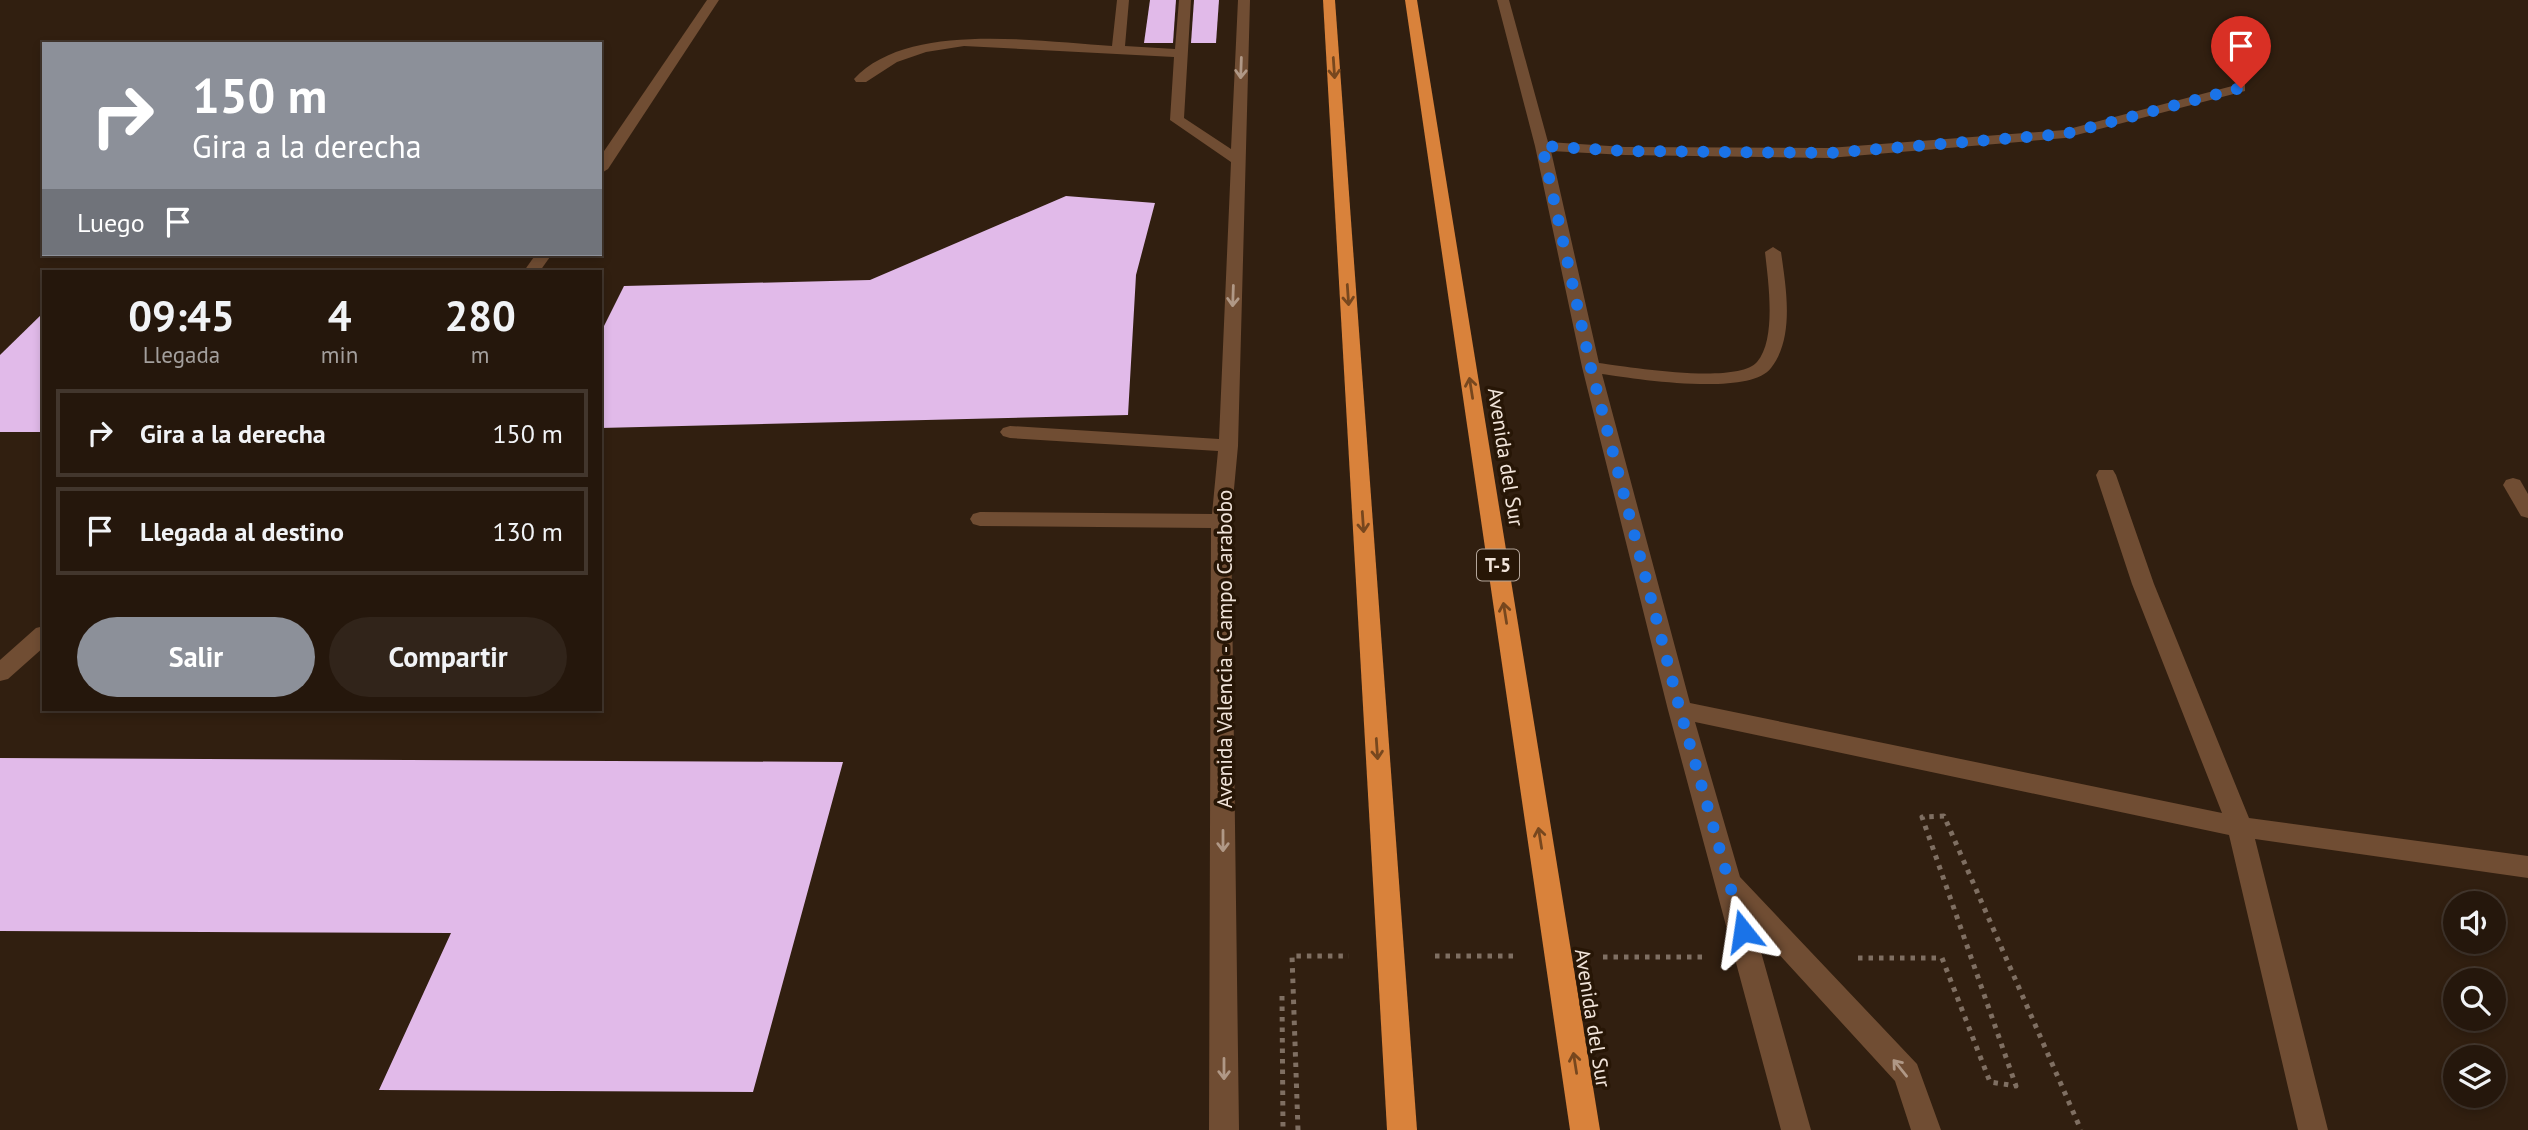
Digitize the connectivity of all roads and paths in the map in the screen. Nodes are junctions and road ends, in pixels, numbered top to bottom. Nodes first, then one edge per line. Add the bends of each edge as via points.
1 (713, 0) edge
2 (1123, 0) edge
3 (1185, 0) edge
4 (1244, 0) edge
5 (1329, 0) edge
6 (1411, 0) edge
7 (1503, 0) edge
8 (1118, 50) junction
9 (1180, 53) junction
10 (861, 79) dead end
11 (2241, 88) dead end
12 (1542, 146) junction
13 (1238, 160) junction
14 (602, 166) edge
15 (1773, 252) dead end
16 (1591, 368) junction
17 (1010, 432) dead end
18 (1228, 446) junction
19 (2106, 475) dead end
20 (2513, 485) dead end
21 (2528, 511) edge
22 (980, 519) dead end
23 (1221, 521) junction
24 (42, 636) edge
25 (0, 673) edge
26 (1680, 710) junction
27 (2240, 827) junction
28 (2528, 867) edge
29 (1729, 882) junction
30 (1362, 956) dead end
31 (1431, 956) dead end
32 (1528, 957) dead end
33 (1597, 957) dead end
34 (1707, 957) dead end
35 (1846, 958) dead end
36 (1282, 996) dead end
37 (1224, 1130) edge
38 (1283, 1130) edge
39 (1298, 1130) edge
40 (1402, 1130) edge
41 (1585, 1130) edge
42 (1796, 1130) edge
43 (1926, 1130) edge
44 (2081, 1130) edge
45 (2313, 1130) edge

1 - 14 street
2 - 8 street
3 - 9 street
4 -> 13 street, Avenida Valencia - Campo Carabobo
5 -> 40 highway
41 -> 6 highway, Avenida del Sur / T-5
7 - 12 street
8 - 9 street
8 - 10 street via 964,42 892,59
9 - 13 street via 1177,120
11 - 12 street via 2065,134 1829,153
12 - 16 street
13 -> 18 street, Avenida Valencia - Campo Carabobo
15 - 16 street via 1779,302 1771,354 1762,370 1738,379
16 - 26 street
17 - 18 street
18 - 23 street, Avenida Valencia - Campo Carabobo
19 - 27 street via 2143,584
20 - 21 street
22 - 23 street
23 -> 37 street, Avenida Valencia - Campo Carabobo
24 - 25 street
26 - 27 street
26 - 29 street
27 - 28 street
27 - 45 street
29 - 42 street
43 -> 29 street via 1907,1073
30 - 39 path via 1293,956
31 - 32 path
33 - 34 path
35 - 44 path via 1942,958 1990,1082 2016,1086 1923,817 1944,816
36 - 38 path

